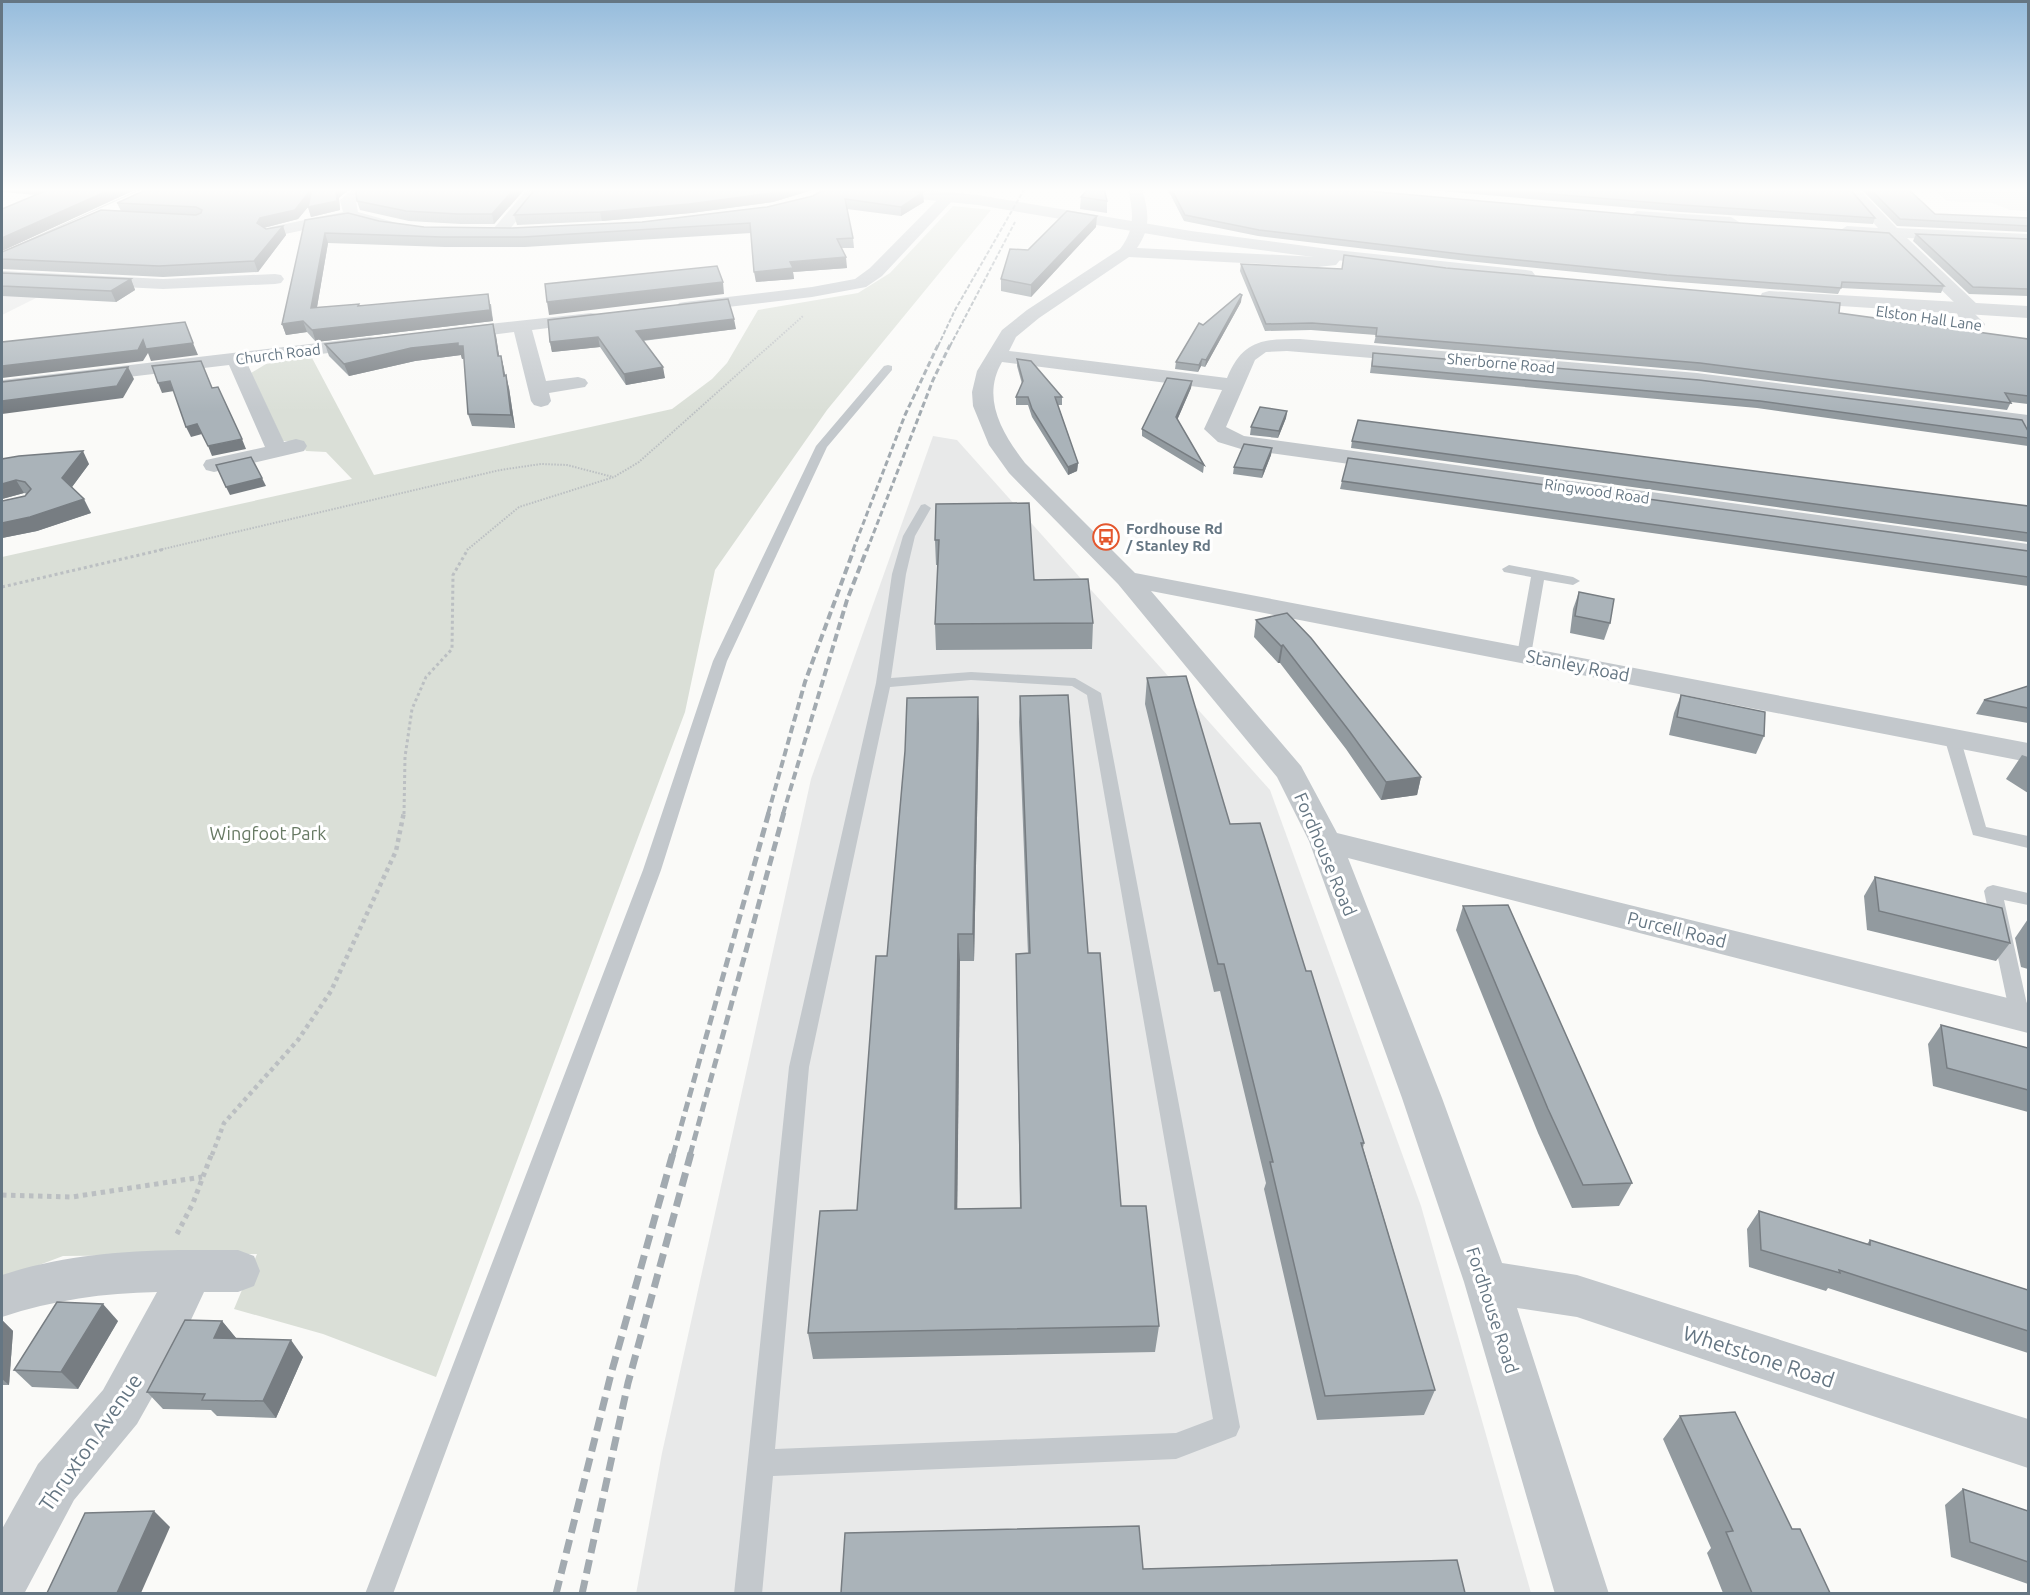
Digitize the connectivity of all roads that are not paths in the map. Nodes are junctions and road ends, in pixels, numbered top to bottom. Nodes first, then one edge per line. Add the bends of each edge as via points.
1 (884, 262) edge
2 (1103, 262) edge
3 (1406, 262) edge
4 (1921, 262) edge
5 (2, 276) edge
6 (1543, 277) edge
7 (275, 279) dead end
8 (1751, 296) edge
9 (672, 309) edge
10 (2028, 312) edge
11 (614, 315) edge
12 (1974, 316) junction
13 (522, 326) junction
14 (2008, 330) dead end
15 (439, 335) edge
16 (392, 341) edge
17 (995, 355) junction
18 (236, 360) junction
19 (888, 368) dead end
20 (578, 383) dead end
21 (1234, 385) junction
22 (2, 386) edge
23 (2028, 421) edge
24 (214, 465) edge
25 (925, 508) dead end
26 (2028, 551) edge
27 (1509, 568) dead end
28 (1538, 575) junction
29 (1127, 579) junction
30 (1573, 581) dead end
31 (1524, 655) junction
32 (883, 683) junction
33 (1952, 737) junction
34 (2028, 752) edge
35 (1325, 841) junction
36 (2028, 842) edge
37 (2028, 899) edge
38 (2024, 1016) edge
39 (238, 1271) dead end
40 (174, 1272) junction
41 (1486, 1282) junction
42 (2, 1296) edge
43 (2028, 1444) edge
44 (761, 1463) junction
45 (2, 1580) edge
46 (379, 1593) edge
47 (748, 1593) edge
48 (1582, 1593) edge

1 - 9 street via 860,284
2 - 17 street, Fordhouse Road via 1009,334
3 - 6 street
4 - 12 street
5 - 7 street via 163,284
8 - 12 street, Elston Hall Lane
10 - 12 street, Elston Hall Lane
11 - 13 street
12 - 14 street, Elston Hall Lane
13 - 15 street
13 - 20 street via 540,395
16 - 18 street, Church Road
17 - 21 street
17 - 29 street, Fordhouse Road via 982,392 983,406 1000,445 1017,468
18 - 22 street, Church Road
18 - 24 street via 286,448
19 - 46 lane via 822,446 720,661 652,870
21 - 23 street, Sherborne Road via 1248,355 1256,350 1300,345 1750,385
21 - 26 street, Ringwood Road via 1215,429 1241,442
25 - 32 lane via 909,536 899,574
27 - 28 lane
28 - 30 lane
28 - 31 lane
29 - 31 street, Stanley Road
29 - 35 street, Fordhouse Road via 1290,773
31 - 33 street, Stanley Road
32 - 44 lane via 799,1066
32 - 44 lane via 971,676 1075,682 1094,693 1227,1427 1176,1446
33 - 34 street, Stanley Road
33 - 36 lane via 1979,831
35 - 38 street, Purcell Road
35 - 41 street, Fordhouse Road
37 - 38 lane via 1993,891
39 - 40 street
40 - 42 street via 106,1273
40 - 45 street, Thruxton Avenue via 152,1351 120,1407 56,1482
41 - 43 street, Whetstone Road via 1577,1296
41 - 48 street, Fordhouse Road
44 - 47 lane

